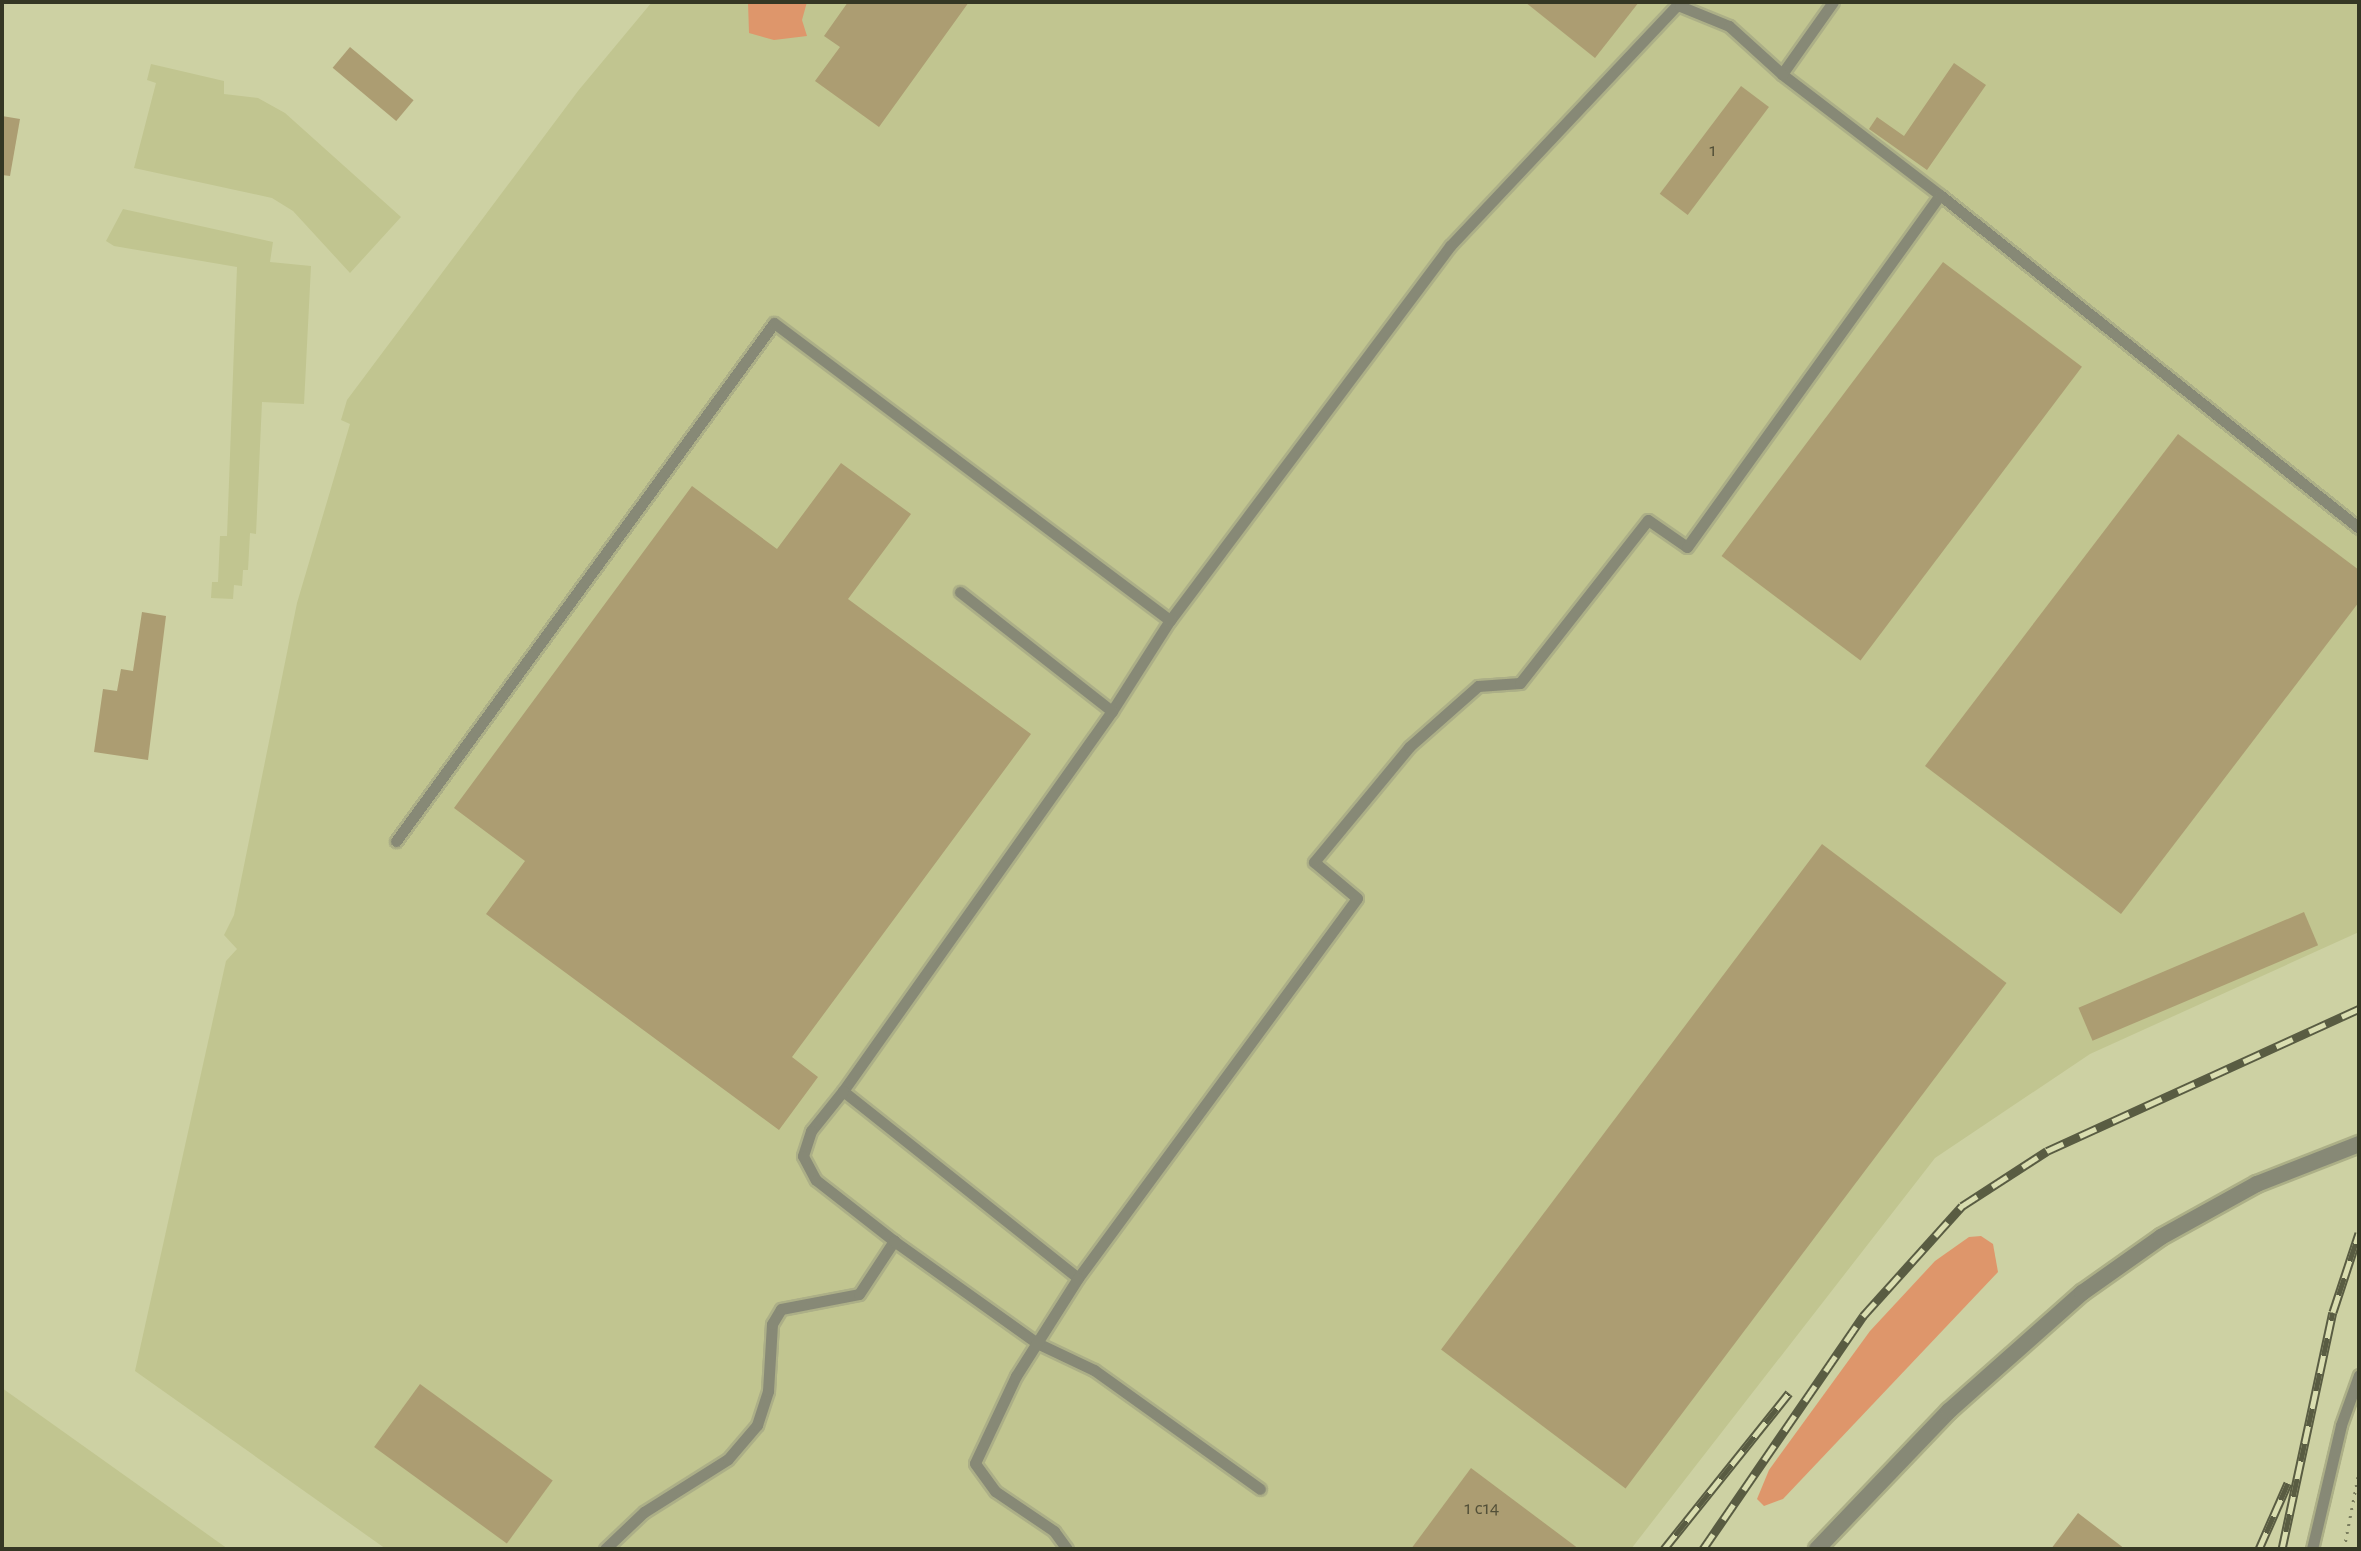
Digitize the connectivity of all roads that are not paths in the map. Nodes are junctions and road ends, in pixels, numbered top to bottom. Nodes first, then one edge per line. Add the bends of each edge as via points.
1 (1833, 2) edge
2 (1680, 4) edge
3 (1782, 74) junction
4 (1940, 195) junction
5 (2359, 528) edge
6 (960, 592) dead end
7 (1170, 620) junction
8 (1112, 711) junction
9 (396, 841) dead end
10 (843, 1091) junction
11 (2359, 1144) edge
12 (894, 1241) junction
13 (1078, 1278) junction
14 (1037, 1343) junction
15 (2359, 1375) edge
16 (1260, 1489) dead end
17 (605, 1549) edge
18 (1067, 1549) edge
19 (1817, 1549) edge
20 (2312, 1549) edge

1 - 3 lane
2 - 3 lane via 1729,26
2 - 7 lane via 1450,246
3 - 4 lane
4 - 5 lane
4 - 13 lane via 1687,547 1648,520 1520,683 1478,686 1409,747 1314,862 1357,898
6 - 8 lane
7 - 8 lane
7 - 9 lane via 774,323
8 - 10 lane
10 - 12 lane via 811,1131 803,1156 816,1180
10 - 13 lane
11 - 19 street via 2243,1192 2161,1237 2082,1293 1949,1411
12 - 14 lane
12 - 17 lane via 859,1294 781,1309 772,1324 768,1391 757,1425 728,1459 644,1512
13 - 14 lane
14 - 16 lane via 1094,1370
14 - 18 lane via 975,1463 995,1491 1054,1531
15 - 20 lane via 2341,1425

